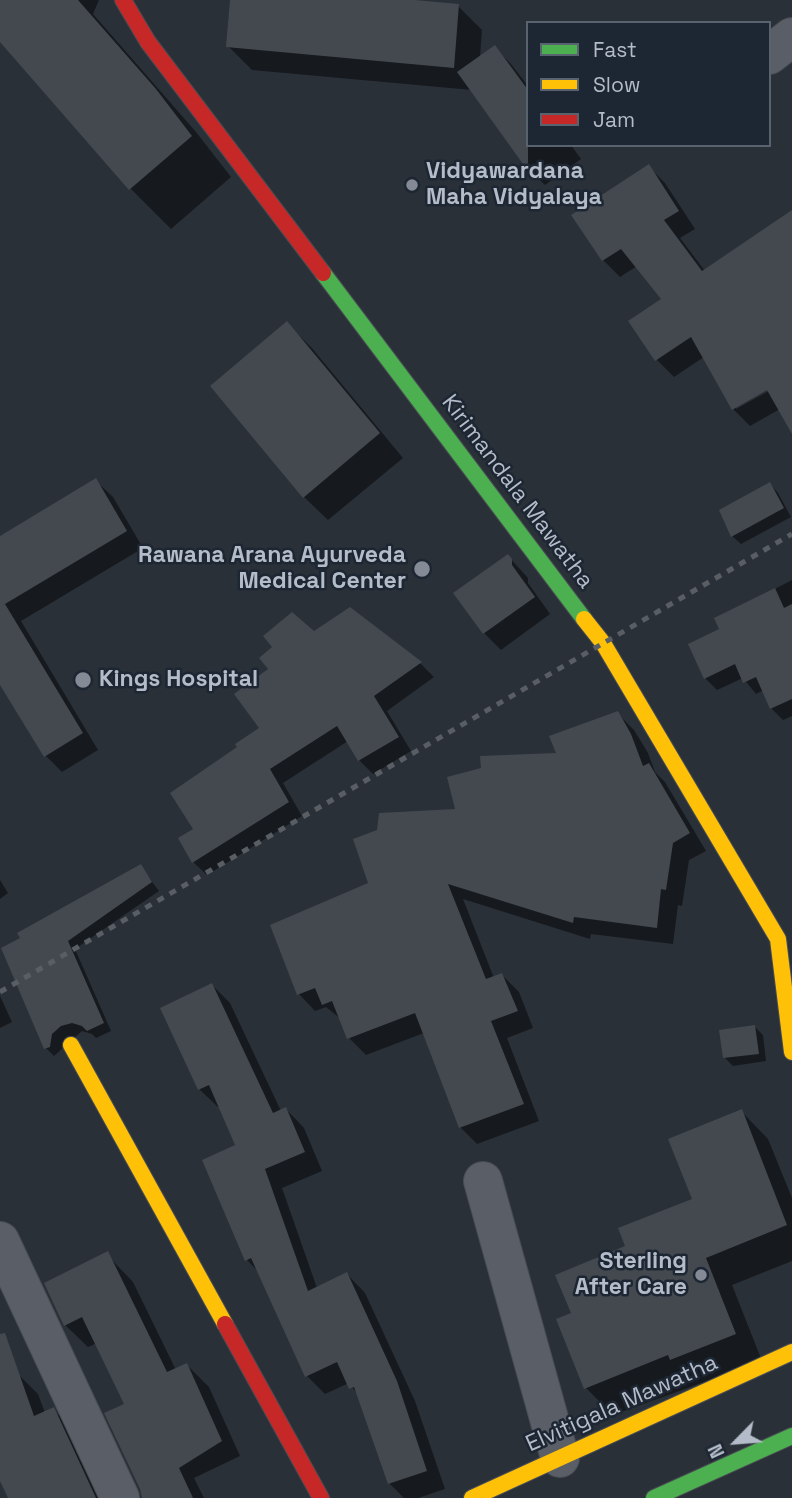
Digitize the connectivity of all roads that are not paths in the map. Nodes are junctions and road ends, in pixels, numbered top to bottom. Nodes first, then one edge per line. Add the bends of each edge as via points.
1 (123, 0) edge
2 (792, 37) edge
3 (771, 53) edge
4 (71, 1045) dead end
5 (792, 1052) edge
6 (483, 1181) dead end
7 (0, 1241) edge
8 (792, 1352) edge
9 (792, 1436) edge
10 (560, 1458) junction
11 (120, 1498) edge
12 (321, 1498) edge
13 (472, 1498) edge
14 (654, 1498) edge

1 - 5 main road, Kirimandala Mawatha via 148,42 603,643 778,939
2 - 3 street
4 - 12 main road
6 - 10 street
7 - 11 street
8 - 10 main road, Elvitigala Mawatha
9 - 14 main road
10 - 13 main road, Elvitigala Mawatha

